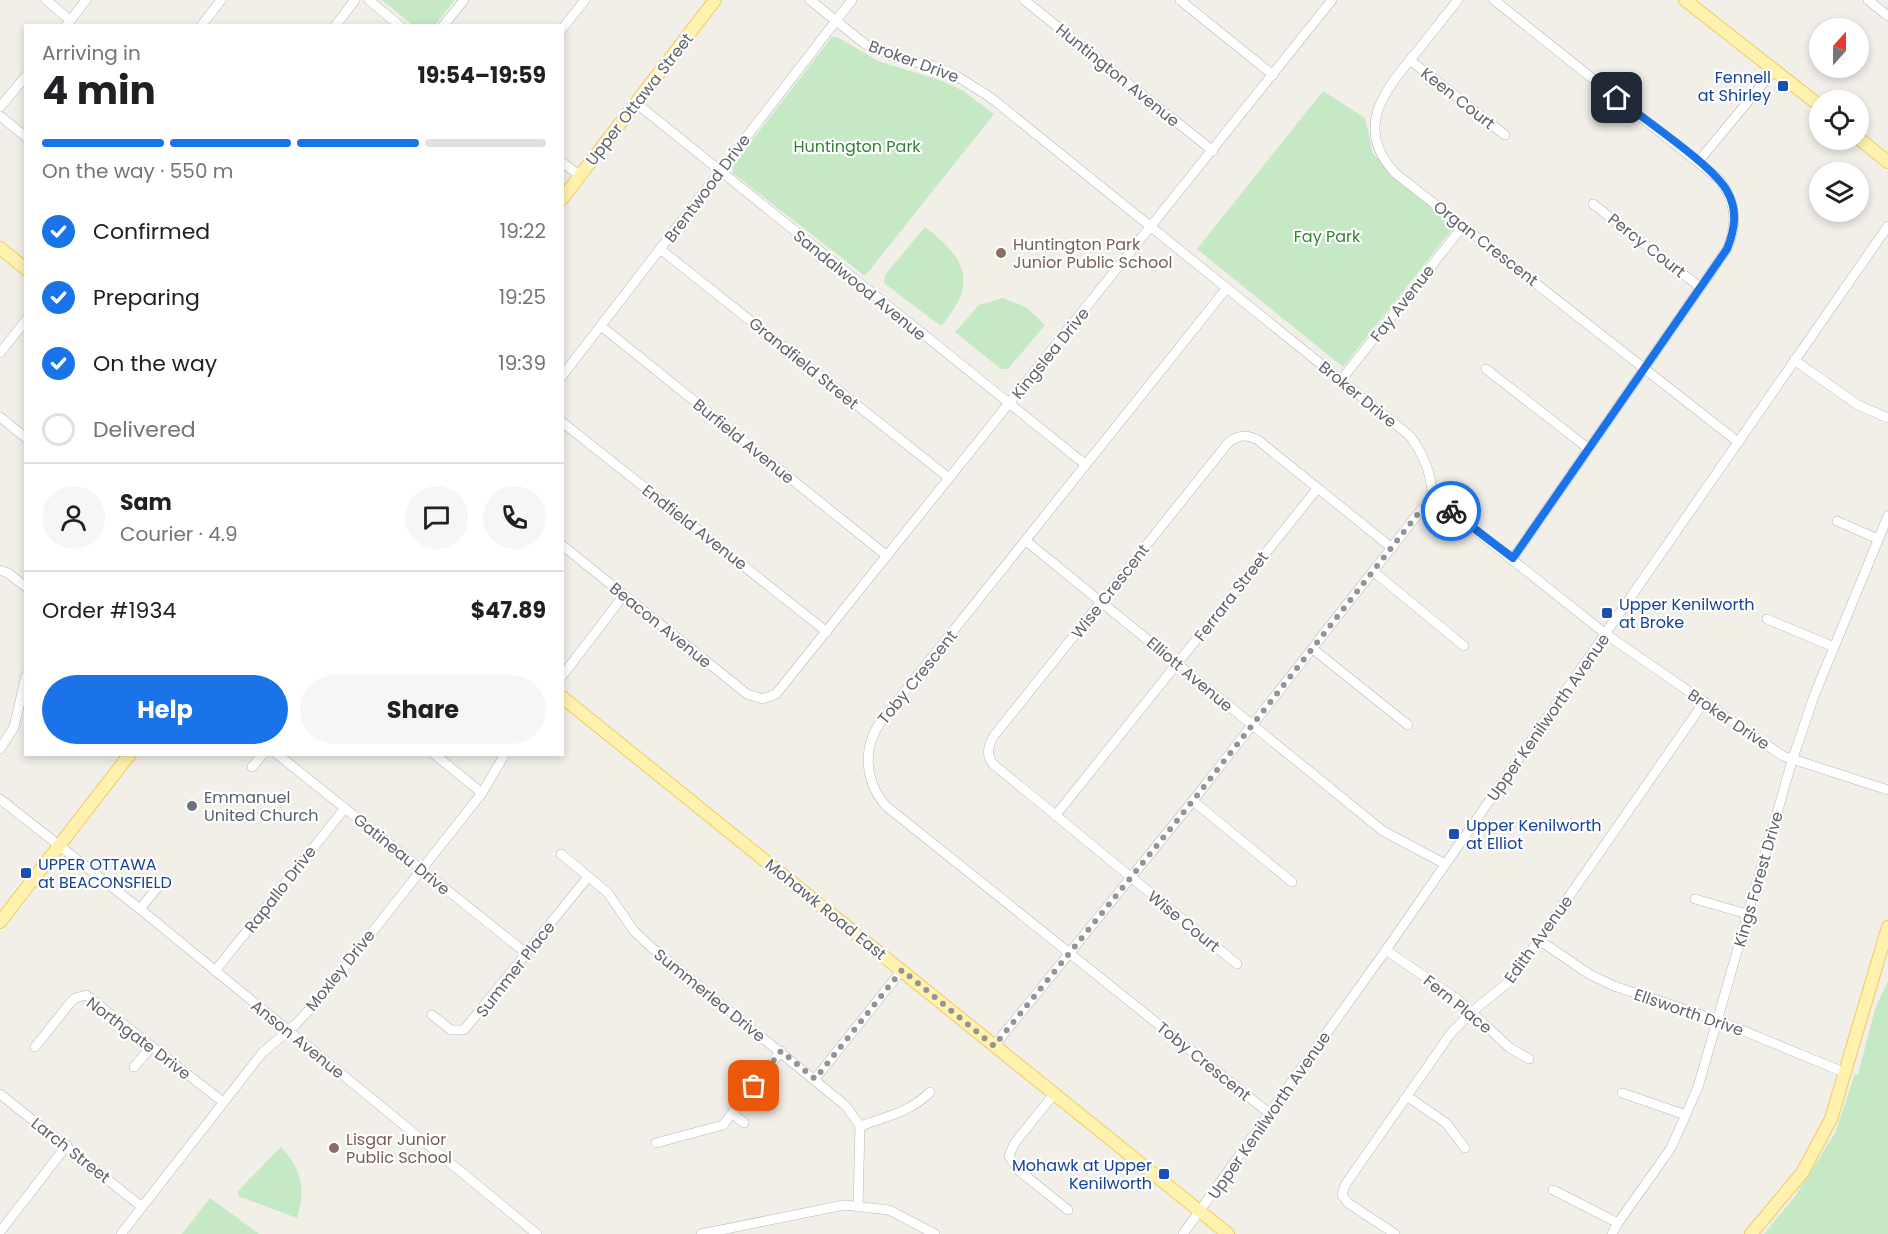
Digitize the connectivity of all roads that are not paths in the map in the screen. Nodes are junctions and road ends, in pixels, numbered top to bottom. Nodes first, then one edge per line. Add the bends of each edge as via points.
1 (46, 0) edge
2 (86, 0) edge
3 (221, 0) edge
4 (355, 0) edge
5 (369, 0) edge
6 (464, 0) edge
7 (585, 0) edge
8 (716, 0) edge
9 (810, 0) edge
10 (852, 0) edge
11 (1024, 0) edge
12 (1180, 0) edge
13 (1332, 0) edge
14 (1458, 0) edge
15 (1494, 0) edge
16 (1685, 0) edge
17 (1868, 0) edge
18 (1887, 12) edge
19 (836, 21) junction
20 (68, 23) edge
21 (203, 24) edge
22 (337, 24) edge
23 (398, 24) edge
24 (445, 24) edge
25 (564, 26) edge
26 (1410, 60) junction
27 (1774, 70) junction
28 (1273, 75) junction
29 (24, 78) edge
30 (1809, 97) edge
31 (636, 103) junction
32 (0, 107) edge
33 (0, 116) edge
34 (24, 135) edge
35 (1505, 135) dead end
36 (1869, 147) edge
37 (1213, 151) junction
38 (1698, 162) junction
39 (1888, 162) edge
40 (564, 164) edge
41 (720, 171) junction
42 (580, 177) junction
43 (564, 197) edge
44 (1593, 204) dead end
45 (1463, 226) junction
46 (1888, 226) edge
47 (1151, 227) junction
48 (0, 248) edge
49 (660, 249) junction
50 (24, 267) edge
51 (1700, 287) junction
52 (1226, 288) junction
53 (24, 323) edge
54 (601, 326) junction
55 (0, 353) edge
56 (1794, 360) junction
57 (1486, 369) dead end
58 (1644, 369) junction
59 (564, 373) edge
60 (1341, 380) junction
61 (1009, 404) junction
62 (0, 417) edge
63 (1888, 418) edge
64 (564, 424) edge
65 (24, 436) edge
66 (1738, 442) junction
67 (1589, 449) junction
68 (1086, 465) junction
69 (949, 478) junction
70 (1317, 489) junction
71 (1432, 496) junction
72 (1888, 516) edge
73 (1837, 521) dead end
74 (1878, 539) junction
75 (1026, 541) junction
76 (564, 547) edge
77 (1392, 548) junction
78 (887, 556) junction
79 (1513, 558) junction
80 (0, 570) edge
81 (1374, 572) junction
82 (24, 585) edge
83 (624, 595) junction
84 (1101, 601) junction
85 (1767, 619) dead end
86 (827, 632) junction
87 (1606, 633) junction
88 (1464, 646) dead end
89 (1834, 647) junction
90 (1313, 648) junction
91 (1177, 664) junction
92 (564, 673) edge
93 (24, 684) edge
94 (564, 699) edge
95 (763, 699) joint
96 (1704, 702) junction
97 (1253, 725) junction
98 (1407, 725) dead end
99 (0, 749) edge
100 (128, 756) edge
101 (261, 756) edge
102 (280, 756) edge
103 (436, 756) edge
104 (504, 756) edge
105 (1792, 761) junction
106 (252, 767) dead end
107 (1888, 790) edge
108 (482, 793) junction
109 (0, 800) edge
110 (1192, 801) junction
111 (345, 808) junction
112 (1056, 816) junction
113 (59, 845) junction
114 (561, 854) dead end
115 (1445, 864) junction
116 (421, 870) junction
117 (588, 877) junction
118 (1131, 878) junction
119 (1292, 882) dead end
120 (161, 883) dead end
121 (1695, 898) dead end
122 (140, 909) junction
123 (1747, 914) junction
124 (0, 922) edge
125 (1888, 927) edge
126 (1539, 940) junction
127 (1386, 950) junction
128 (526, 953) junction
129 (1070, 953) junction
130 (1238, 964) dead end
131 (902, 970) junction
132 (215, 971) junction
133 (1473, 1012) junction
134 (432, 1015) dead end
135 (1718, 1020) junction
136 (288, 1030) junction
137 (152, 1046) junction
138 (994, 1046) junction
139 (35, 1047) dead end
140 (781, 1051) junction
141 (1529, 1059) dead end
142 (134, 1067) dead end
143 (1846, 1073) junction
144 (815, 1079) junction
145 (930, 1092) dead end
146 (1622, 1093) dead end
147 (0, 1094) edge
148 (1054, 1094) junction
149 (1408, 1097) junction
150 (223, 1102) junction
151 (1269, 1113) junction
152 (733, 1114) junction
153 (1686, 1115) junction
154 (744, 1123) dead end
155 (860, 1126) junction
156 (656, 1143) dead end
157 (67, 1146) junction
158 (1465, 1148) dead end
159 (1553, 1190) dead end
160 (858, 1205) junction
161 (142, 1207) junction
162 (1068, 1210) dead end
163 (1201, 1212) junction
164 (1617, 1223) junction
165 (0, 1232) edge
166 (121, 1234) edge
167 (537, 1234) edge
168 (701, 1234) edge
169 (935, 1234) edge
170 (1183, 1234) edge
171 (1228, 1234) edge
172 (1395, 1234) edge
173 (1612, 1234) edge
174 (1751, 1234) edge

1 - 20 street
2 - 20 street
3 - 21 street
4 - 22 street
5 - 23 street
6 - 24 street
7 - 25 street
8 - 31 main road, Upper Ottawa Street
9 - 19 street, Broker Drive
10 - 19 street, Brentwood Drive
11 - 37 street, Huntington Avenue
12 - 28 street
13 - 28 street, Kingslea Drive
14 - 26 street, Organ Crescent
15 - 38 street
16 - 27 main road
17 - 18 street
19 - 41 street, Brentwood Drive
19 - 47 street, Broker Drive via 876,50 934,66 968,81
26 - 35 street, Keen Court
26 - 45 street, Organ Crescent via 1383,94 1375,115 1376,142 1395,173
27 - 30 main road
27 - 38 street
28 - 37 street, Kingslea Drive
29 - 32 street
31 - 41 street, Sandalwood Avenue
31 - 42 main road, Upper Ottawa Street
33 - 34 street
36 - 39 main road
37 - 47 street, Kingslea Drive
38 - 51 street via 1727,191 1735,224 1727,249
40 - 42 street
41 - 49 street, Brentwood Drive
41 - 61 street, Sandalwood Avenue
42 - 43 main road, Upper Ottawa Street
44 - 51 street, Percy Court
45 - 58 street, Organ Crescent
45 - 60 street, Fay Avenue
46 - 56 street, Upper Kenilworth Avenue
47 - 52 street, Broker Drive
47 - 61 street, Kingslea Drive
48 - 50 main road
49 - 54 street, Brentwood Drive
49 - 69 street, Grandfield Street
51 - 58 street
52 - 60 street, Broker Drive
52 - 68 street, Toby Crescent
53 - 55 street
54 - 59 street, Brentwood Drive
54 - 78 street, Burfield Avenue
56 - 63 street via 1858,405
56 - 66 street, Upper Kenilworth Avenue
57 - 67 street
58 - 66 street, Organ Crescent
58 - 67 street
60 - 71 street, Broker Drive via 1410,436 1425,461
61 - 68 street, Sandalwood Avenue
61 - 69 street, Kingslea Drive
62 - 65 street
64 - 86 street, Endfield Avenue
66 - 87 street, Upper Kenilworth Avenue
67 - 79 street
68 - 75 street, Toby Crescent
69 - 78 street, Kingslea Drive
70 - 77 street, Wise Crescent
70 - 84 street, Wise Crescent via 1258,440 1237,437 1228,443
70 - 91 street, Ferrara Street
71 - 77 street
71 - 79 street, Broker Drive
72 - 74 street, Kings Forest Drive
73 - 74 street
74 - 89 street, Kings Forest Drive
75 - 84 street, Elliott Avenue
75 - 129 street, Toby Crescent via 876,728 869,746 868,770 886,806
76 - 83 street, Beacon Avenue
77 - 81 street
78 - 86 street, Kingslea Drive
79 - 87 street, Broker Drive
80 - 82 street
81 - 88 street
81 - 90 street
83 - 92 street
83 - 95 street, Beacon Avenue via 743,692
84 - 91 street, Elliott Avenue
84 - 112 street, Wise Crescent via 988,748 993,764
85 - 89 street
86 - 95 street, Kingslea Drive via 780,691
87 - 96 street, Broker Drive
87 - 115 street, Upper Kenilworth Avenue
89 - 105 street, Kings Forest Drive
90 - 97 street
90 - 98 street
91 - 97 street, Elliott Avenue
91 - 112 street, Ferrara Street
93 - 99 street via 14,727
94 - 131 main road, Mohawk Road East
96 - 105 street, Broker Drive
96 - 126 street, Edith Avenue
97 - 110 street
97 - 115 street, Elliott Avenue via 1383,831
100 - 113 main road
101 - 106 street
102 - 111 street, Gatineau Drive
103 - 108 street
104 - 108 street, Moxley Drive
105 - 107 street, Broker Drive
105 - 123 street, Kings Forest Drive
108 - 116 street, Moxley Drive
109 - 113 street, Anson Avenue
110 - 118 street
110 - 119 street
111 - 116 street, Gatineau Drive
111 - 132 street, Rapallo Drive
112 - 118 street, Wise Crescent
113 - 122 street, Anson Avenue
113 - 124 main road
114 - 117 street, Summerlea Drive
115 - 127 street, Upper Kenilworth Avenue
116 - 128 street, Gatineau Drive
116 - 136 street, Moxley Drive via 317,1001
117 - 128 street, Summer Place
117 - 140 street, Summerlea Drive via 608,892 634,931 651,947
118 - 129 street
118 - 130 street, Wise Court
120 - 122 street
121 - 123 street
122 - 132 street, Anson Avenue
123 - 135 street, Kings Forest Drive
125 - 143 main road
126 - 133 street, Edith Avenue via 1511,980
126 - 135 street, Ellsworth Drive via 1614,986
127 - 133 street, Fern Place
127 - 151 street, Upper Kenilworth Avenue
128 - 134 street, Summer Place via 464,1030 451,1030
129 - 138 street
129 - 151 street, Toby Crescent
131 - 138 main road, Mohawk Road East
131 - 144 street
132 - 136 street, Anson Avenue
133 - 141 street, Fern Place via 1510,1048
133 - 149 street, Edith Avenue via 1451,1033
135 - 143 street, Ellsworth Drive
135 - 153 street, Kings Forest Drive
136 - 150 street, Moxley Drive via 263,1052
136 - 167 street, Anson Avenue
137 - 139 street, Northgate Drive via 86,995 70,1003
137 - 142 street
137 - 150 street, Northgate Drive
138 - 148 main road, Mohawk Road East
140 - 144 street, Summerlea Drive
140 - 152 street
143 - 174 main road via 1816,1150 1782,1199
144 - 155 street, Summerlea Drive via 846,1106
145 - 155 street via 918,1104
146 - 153 street
147 - 157 street, Larch Street
148 - 162 street via 1014,1144 1009,1156 1017,1169
148 - 163 main road, Mohawk Road East
149 - 158 street via 1446,1123
149 - 172 street, Edith Avenue via 1345,1185 1342,1195
150 - 161 street, Moxley Drive
151 - 163 street, Upper Kenilworth Avenue
152 - 154 street
152 - 156 street via 716,1129
153 - 164 street, Kings Forest Drive via 1671,1148
155 - 160 street
157 - 161 street, Larch Street
157 - 165 street
159 - 164 street
160 - 168 street via 811,1210
160 - 169 street via 889,1210
161 - 166 street, Moxley Drive
163 - 170 street, Upper Kenilworth Avenue
163 - 171 main road, Mohawk Road East
164 - 173 street, Kings Forest Drive

